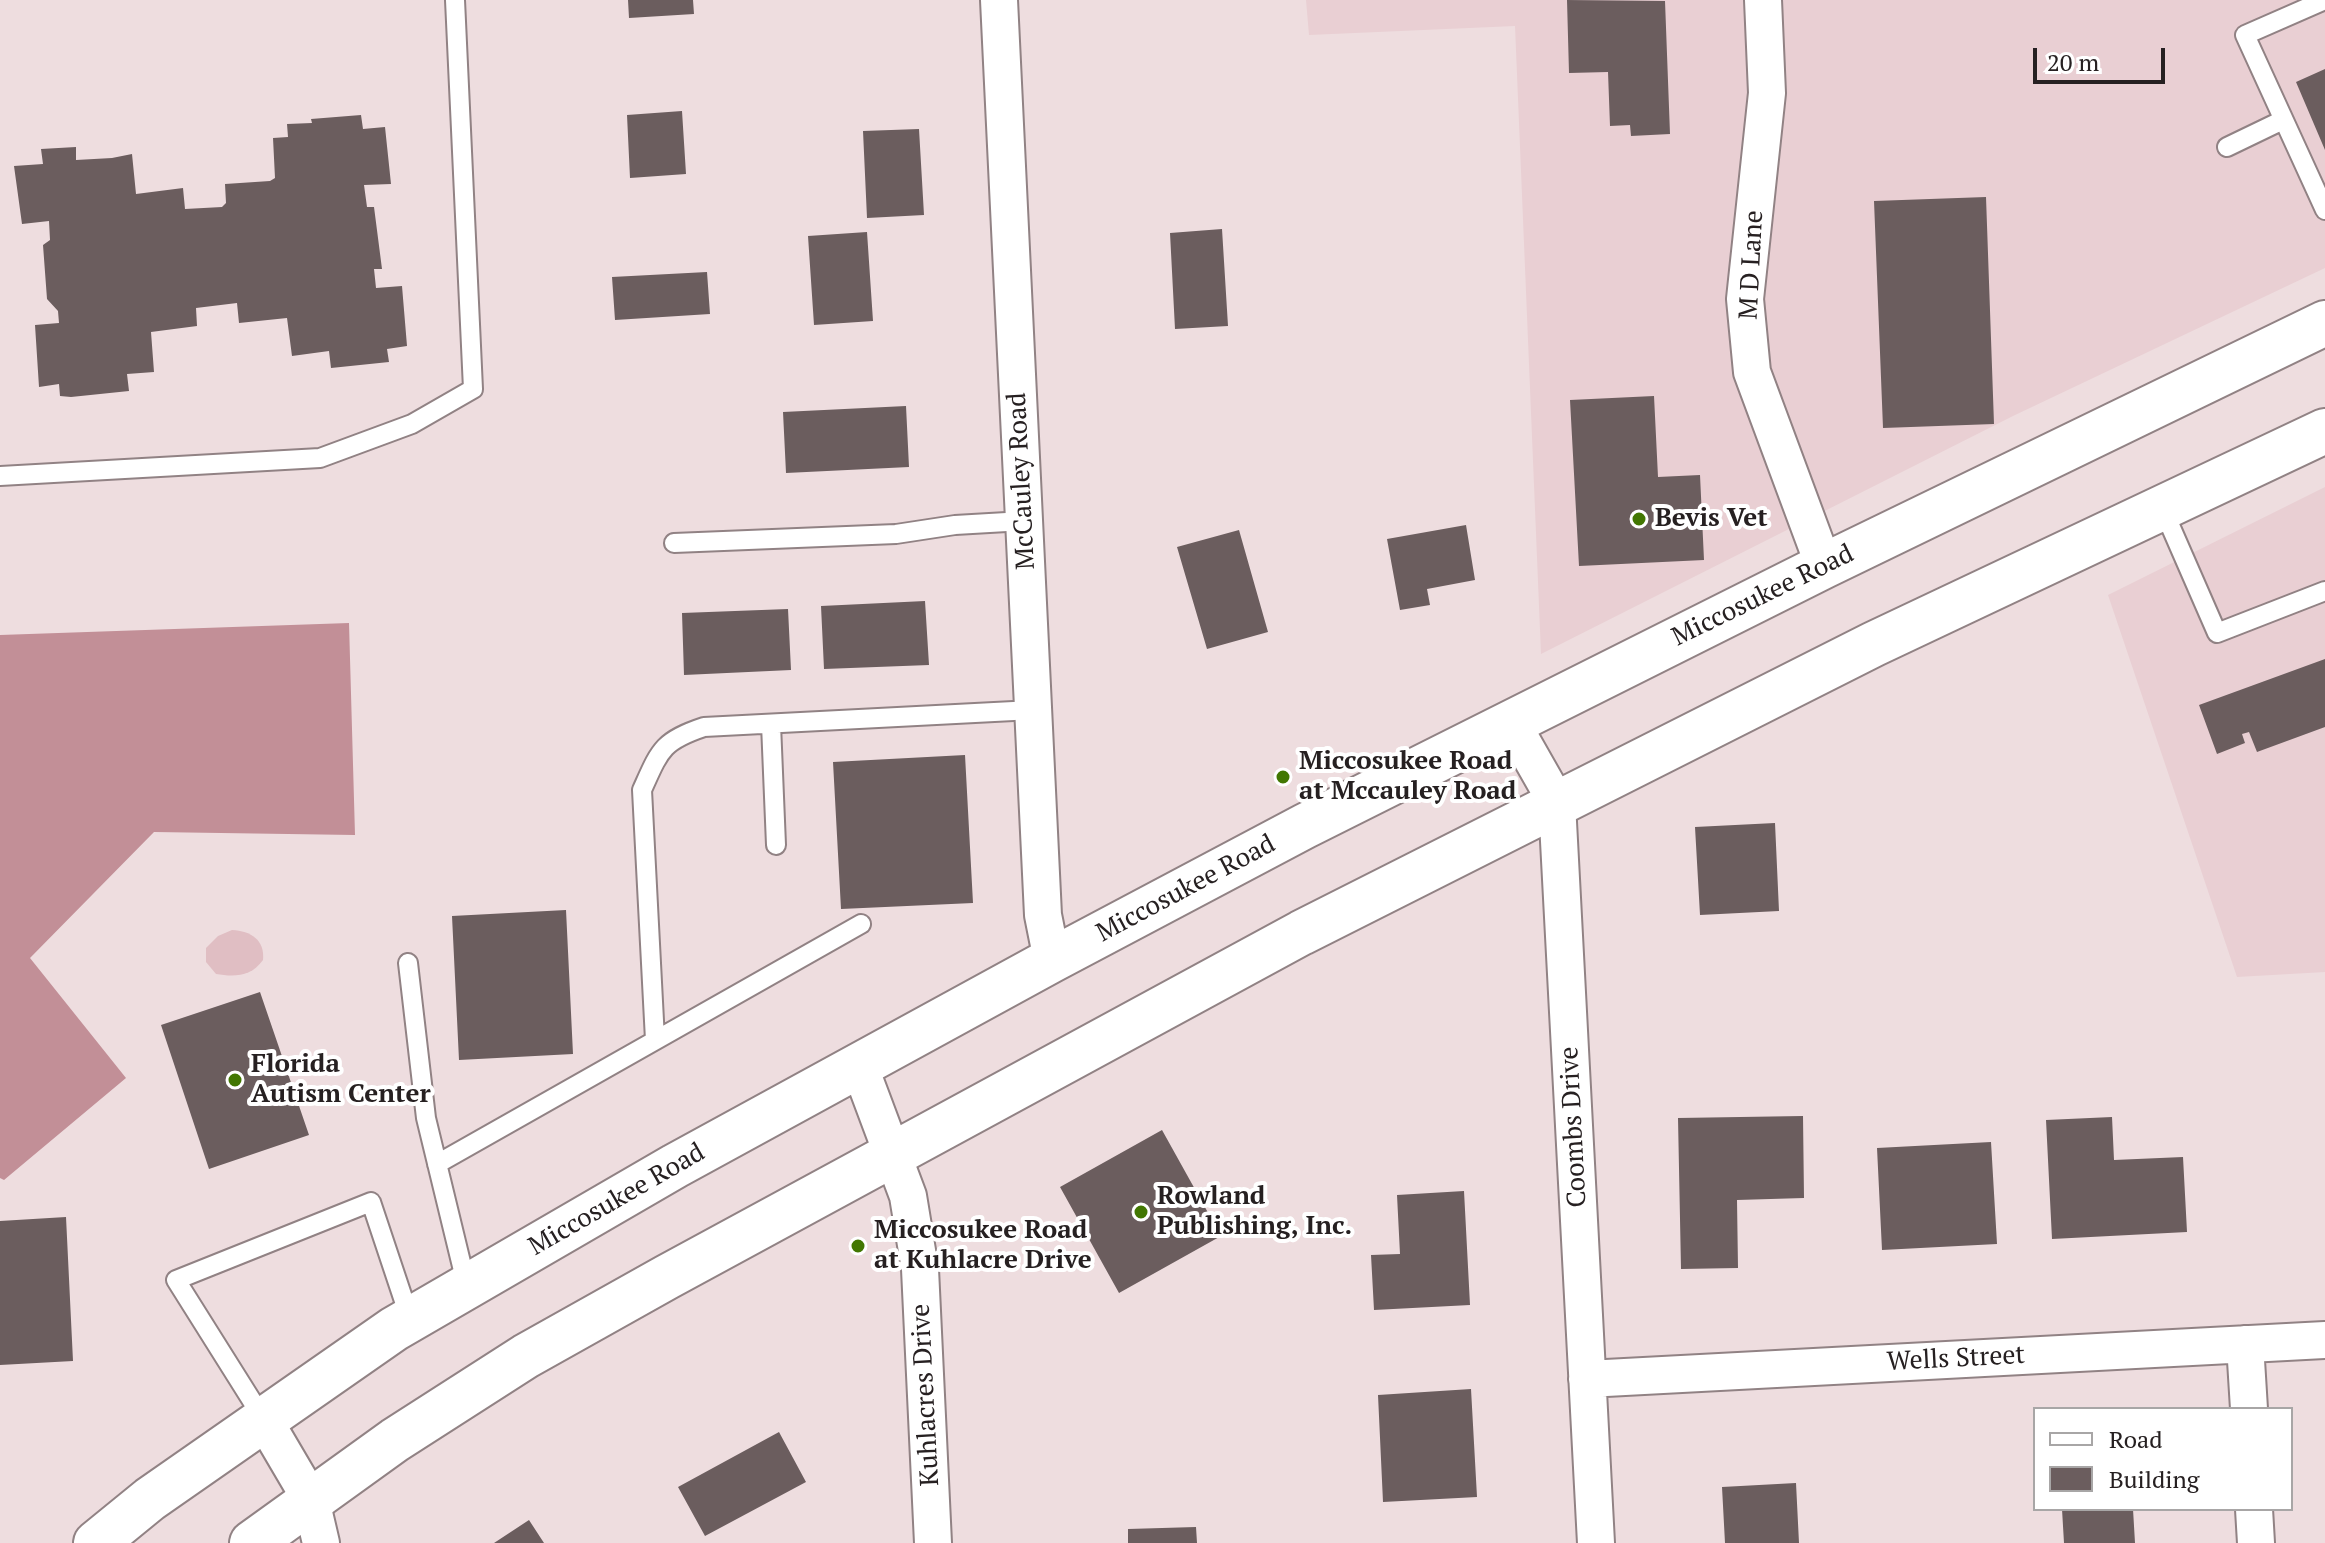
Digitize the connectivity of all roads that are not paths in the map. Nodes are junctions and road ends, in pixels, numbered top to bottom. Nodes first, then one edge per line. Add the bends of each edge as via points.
1 (455, 0) edge
2 (999, 0) edge
3 (1763, 0) edge
4 (2325, 0) edge
5 (2283, 120) junction
6 (2227, 147) dead end
7 (2325, 210) edge
8 (2325, 323) edge
9 (2323, 438) edge
10 (0, 476) edge
11 (2162, 507) junction
12 (1024, 521) junction
13 (674, 543) dead end
14 (1824, 566) junction
15 (2325, 591) edge
16 (1033, 710) junction
17 (1511, 722) junction
18 (771, 724) junction
19 (1557, 803) junction
20 (776, 845) dead end
21 (861, 924) dead end
22 (1052, 960) junction
23 (408, 963) dead end
24 (655, 1040) junction
25 (859, 1065) junction
26 (895, 1155) junction
27 (437, 1164) junction
28 (467, 1287) junction
29 (410, 1319) junction
30 (2325, 1340) edge
31 (2245, 1344) junction
32 (1587, 1379) junction
33 (2249, 1407) edge
34 (264, 1420) junction
35 (311, 1500) junction
36 (2254, 1511) edge
37 (96, 1543) edge
38 (252, 1543) edge
39 (321, 1543) edge
40 (933, 1543) edge
41 (1596, 1543) edge
42 (2256, 1543) edge

1 - 10 lane via 473,389 412,424 320,458
2 - 12 street, McCauley Road
3 - 14 street, M D Lane via 1767,93 1745,299 1752,372
4 - 5 lane via 2245,35
5 - 6 lane
5 - 7 lane
8 - 14 street, Miccosukee Road
9 - 11 street
11 - 15 lane via 2217,633
11 - 19 street
12 - 13 lane via 896,534
12 - 16 street, McCauley Road
14 - 17 street, Miccosukee Road
16 - 18 lane
16 - 22 street, McCauley Road via 1043,915
17 - 19 street, Coombs Drive
17 - 22 street, Miccosukee Road
18 - 20 lane
18 - 24 lane via 704,727 678,736 659,752 642,790
19 - 26 street via 1301,933
19 - 32 street, Coombs Drive
21 - 24 lane
22 - 25 street, Miccosukee Road
23 - 27 lane via 426,1118
24 - 27 lane
25 - 26 street, Kuhlacres Drive
25 - 28 street, Miccosukee Road
26 - 35 street via 526,1356
26 - 40 street, Kuhlacres Drive via 920,1269
27 - 28 lane
28 - 29 street, Miccosukee Road
29 - 34 street, Miccosukee Road
29 - 34 lane via 371,1202 176,1280
30 - 31 street, Wells Street
31 - 32 street, Wells Street
31 - 33 street
32 - 41 street, Coombs Drive
34 - 35 street
34 - 37 street, Miccosukee Road
35 - 38 street
35 - 39 street
36 - 42 street

